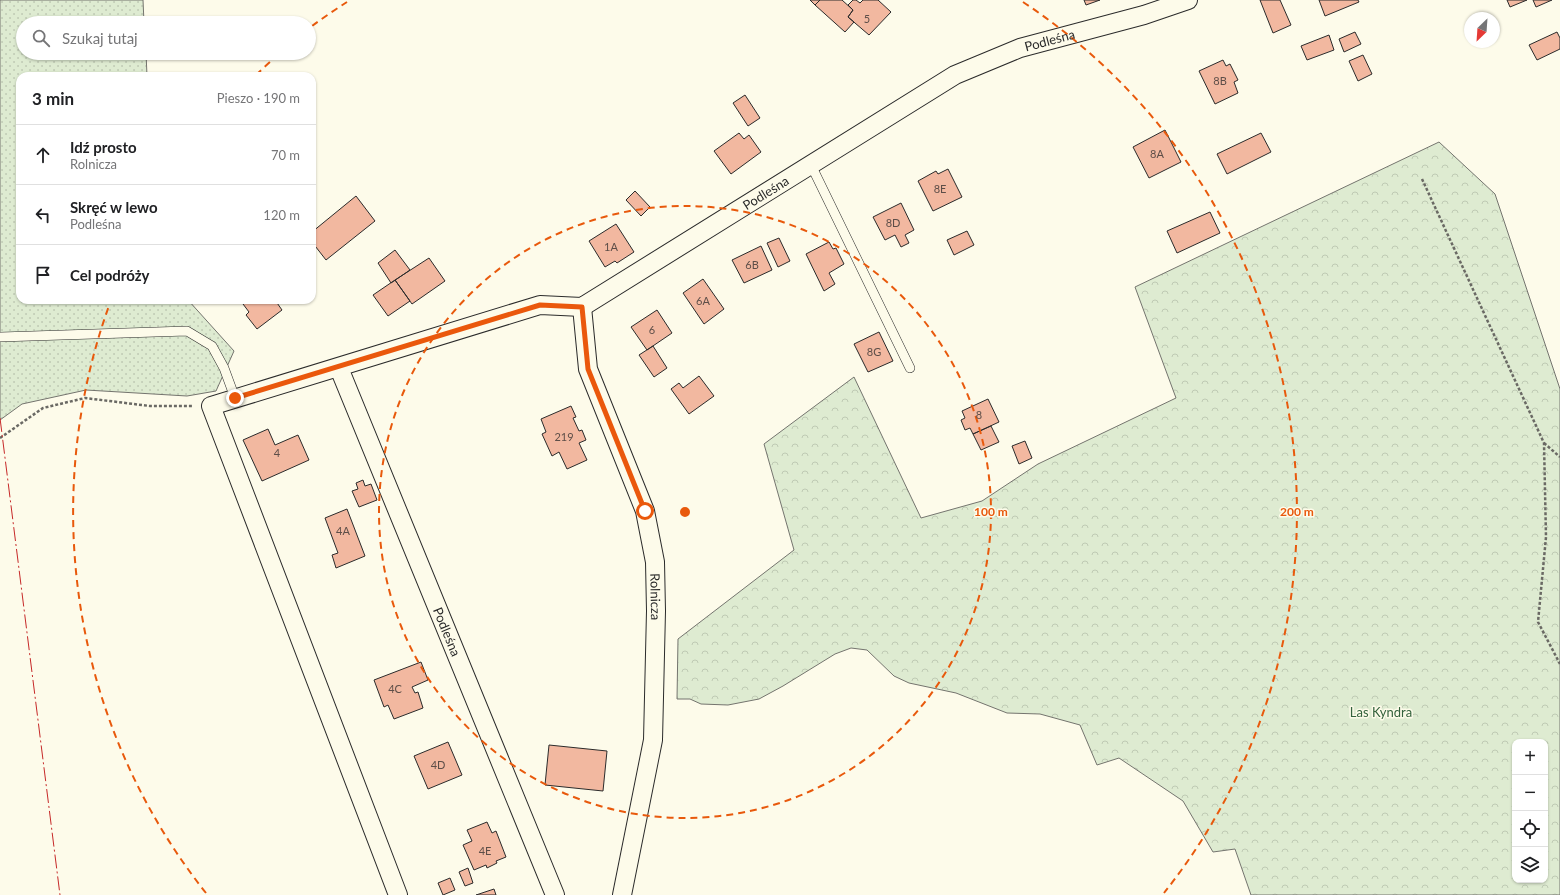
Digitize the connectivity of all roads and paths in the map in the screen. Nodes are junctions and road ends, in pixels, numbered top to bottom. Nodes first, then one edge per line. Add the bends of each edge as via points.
1 (1188, 0) edge
2 (1142, 7) edge
3 (811, 165) junction
4 (1422, 179) dead end
5 (582, 307) junction
6 (0, 337) edge
7 (339, 368) junction
8 (910, 368) dead end
9 (235, 398) junction
10 (211, 406) junction
11 (0, 438) edge
12 (1544, 443) junction
13 (1560, 457) edge
14 (1560, 664) edge
15 (398, 895) edge
16 (555, 895) edge
17 (622, 895) edge

1 - 2 street, Podleśna
2 - 3 street, Podleśna via 1020,48 955,75
3 - 5 street, Podleśna
3 - 8 lane
4 - 12 path
5 - 7 street via 540,305
5 - 17 street, Rolnicza via 588,369 645,511 656,562 652,740
6 - 9 lane via 187,331 212,346 224,368
7 - 9 street
7 - 16 street, Podleśna
9 - 10 street
10 - 11 path via 150,406 85,398 43,408
10 - 15 street
12 - 13 path
12 - 14 path via 1546,537 1538,622

